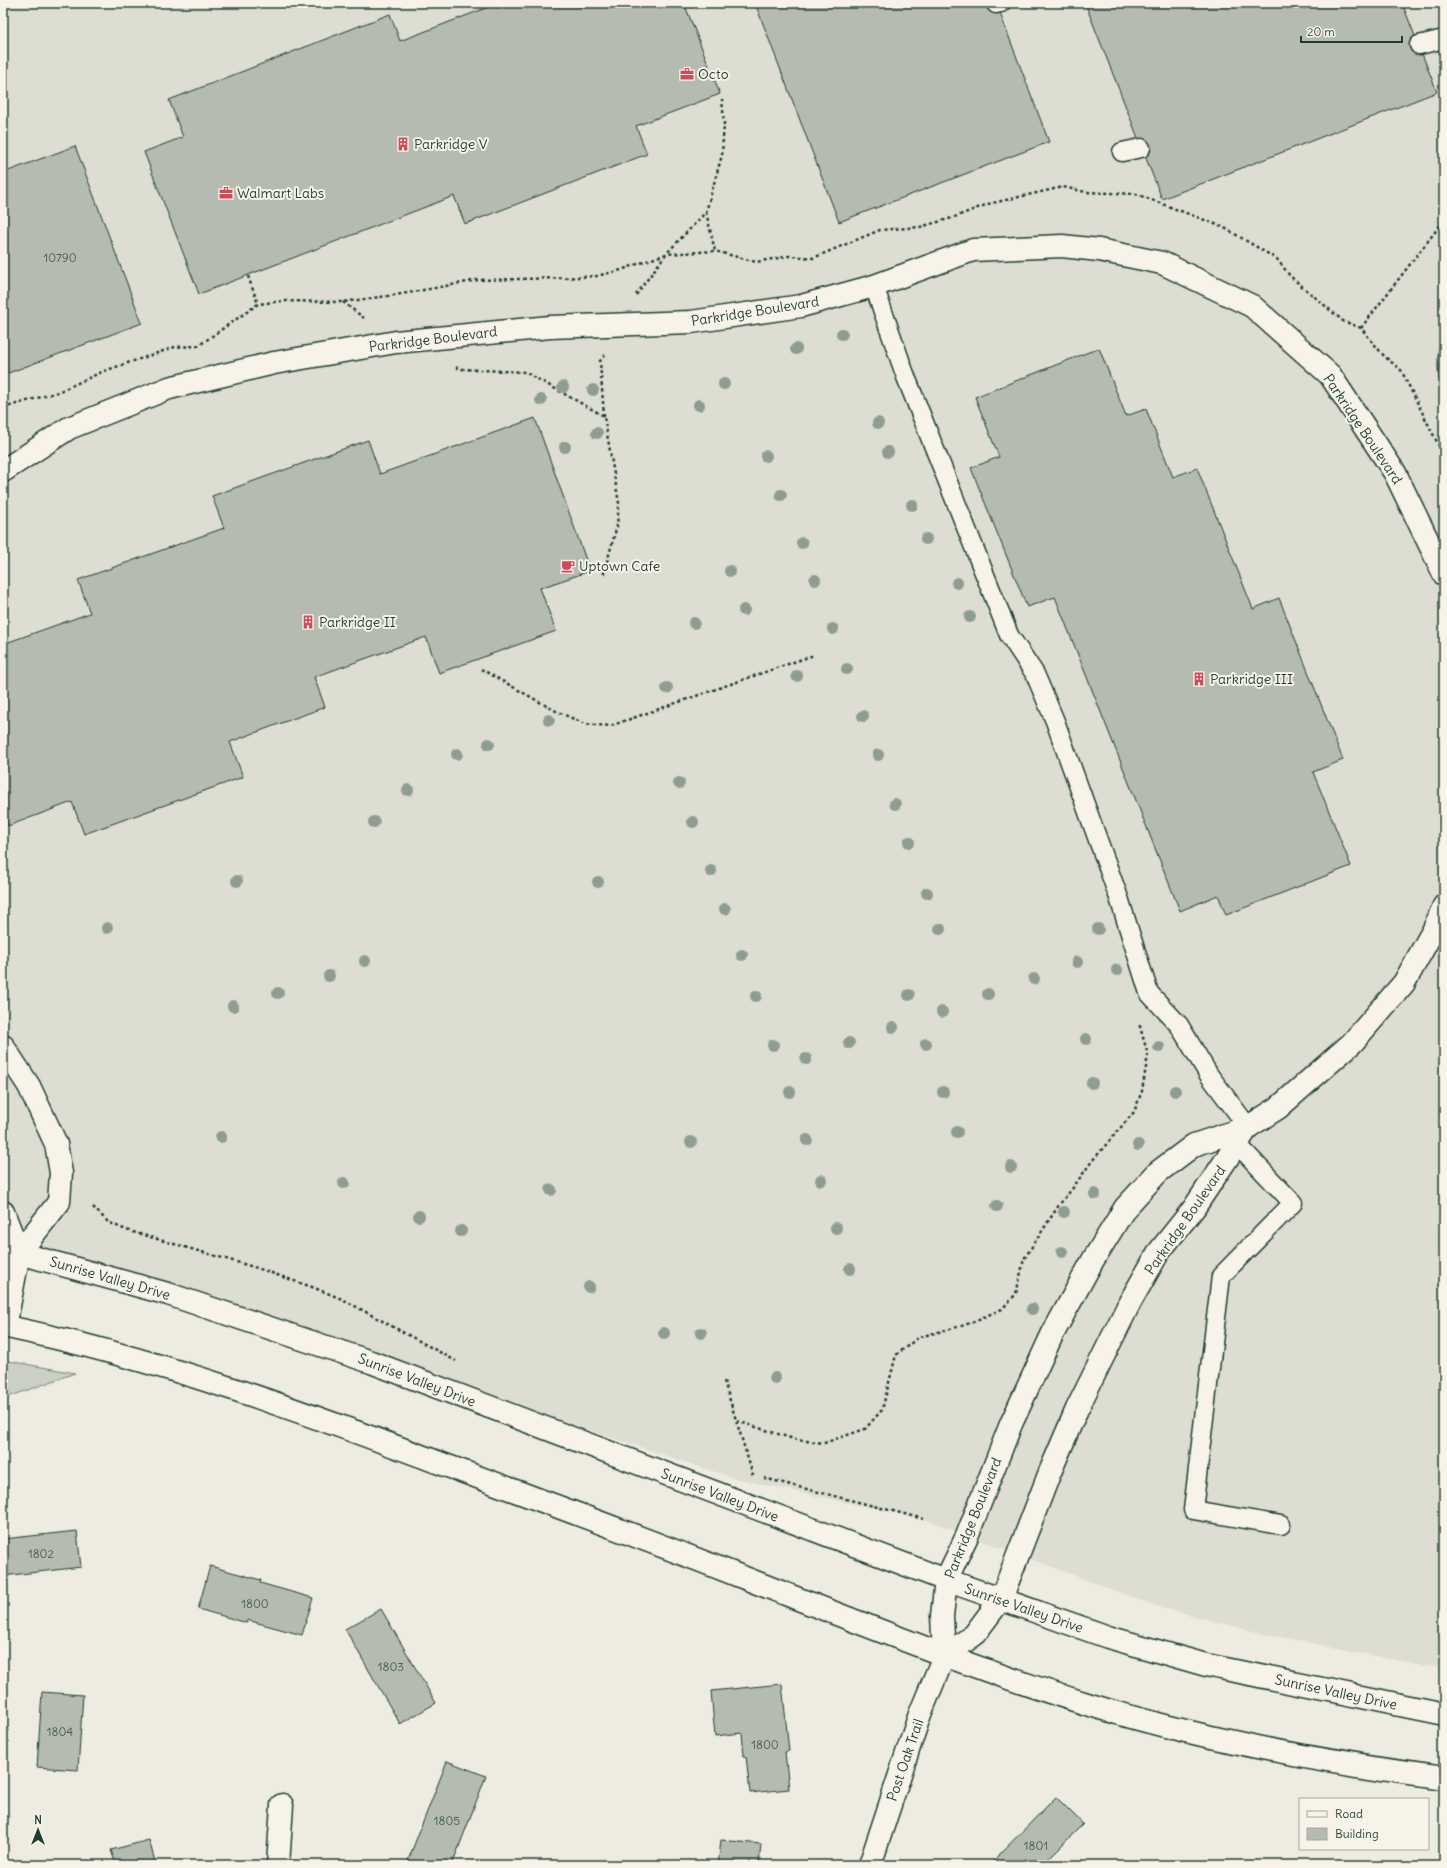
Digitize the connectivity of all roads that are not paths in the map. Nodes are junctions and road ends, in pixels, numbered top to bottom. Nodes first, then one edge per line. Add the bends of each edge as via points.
1 (1444, 39) edge
2 (1419, 45) dead end
3 (1142, 148) dead end
4 (1122, 152) dead end
5 (874, 286) junction
6 (3, 470) edge
7 (1444, 574) edge
8 (1444, 906) edge
9 (3, 1046) edge
10 (1243, 1136) junction
11 (3, 1212) edge
12 (11, 1252) edge
13 (4, 1326) edge
14 (1281, 1525) dead end
15 (946, 1580) junction
16 (1001, 1599) junction
17 (944, 1656) junction
18 (1444, 1714) edge
19 (1444, 1778) edge
20 (282, 1805) dead end
21 (278, 1865) edge
22 (870, 1865) edge

1 - 2 lane
3 - 4 lane
5 - 6 street, Parkridge Boulevard via 801,306 691,322 550,327 396,342 274,362 169,388 69,428
5 - 7 street, Parkridge Boulevard via 973,250 1062,246 1099,250 1162,263 1252,306 1330,376 1395,473
5 - 10 lane via 904,370 1009,635 1035,674 1055,721 1119,898 1149,993 1179,1025
8 - 10 street, Parkridge Boulevard via 1404,983 1352,1043
9 - 12 street via 29,1086 56,1144 61,1173 59,1202
10 - 14 lane via 1293,1202 1221,1276 1193,1510
10 - 15 street, Parkridge Boulevard via 1194,1145 1158,1172 1125,1208 1052,1335 1011,1424
10 - 16 street, Parkridge Boulevard via 1194,1208 1158,1253 1130,1302 1050,1472
11 - 12 street
12 - 13 street
12 - 15 street, Sunrise Valley Drive via 168,1294 371,1362
13 - 17 street via 185,1373 306,1412
15 - 16 street, Sunrise Valley Drive
15 - 17 street, Parkridge Boulevard via 942,1616
16 - 17 street, Parkridge Boulevard via 974,1635
16 - 18 street, Sunrise Valley Drive via 1108,1637 1206,1665
17 - 19 street via 1082,1702 1173,1728 1321,1760
17 - 22 street, Post Oak Trail via 920,1714
20 - 21 street

